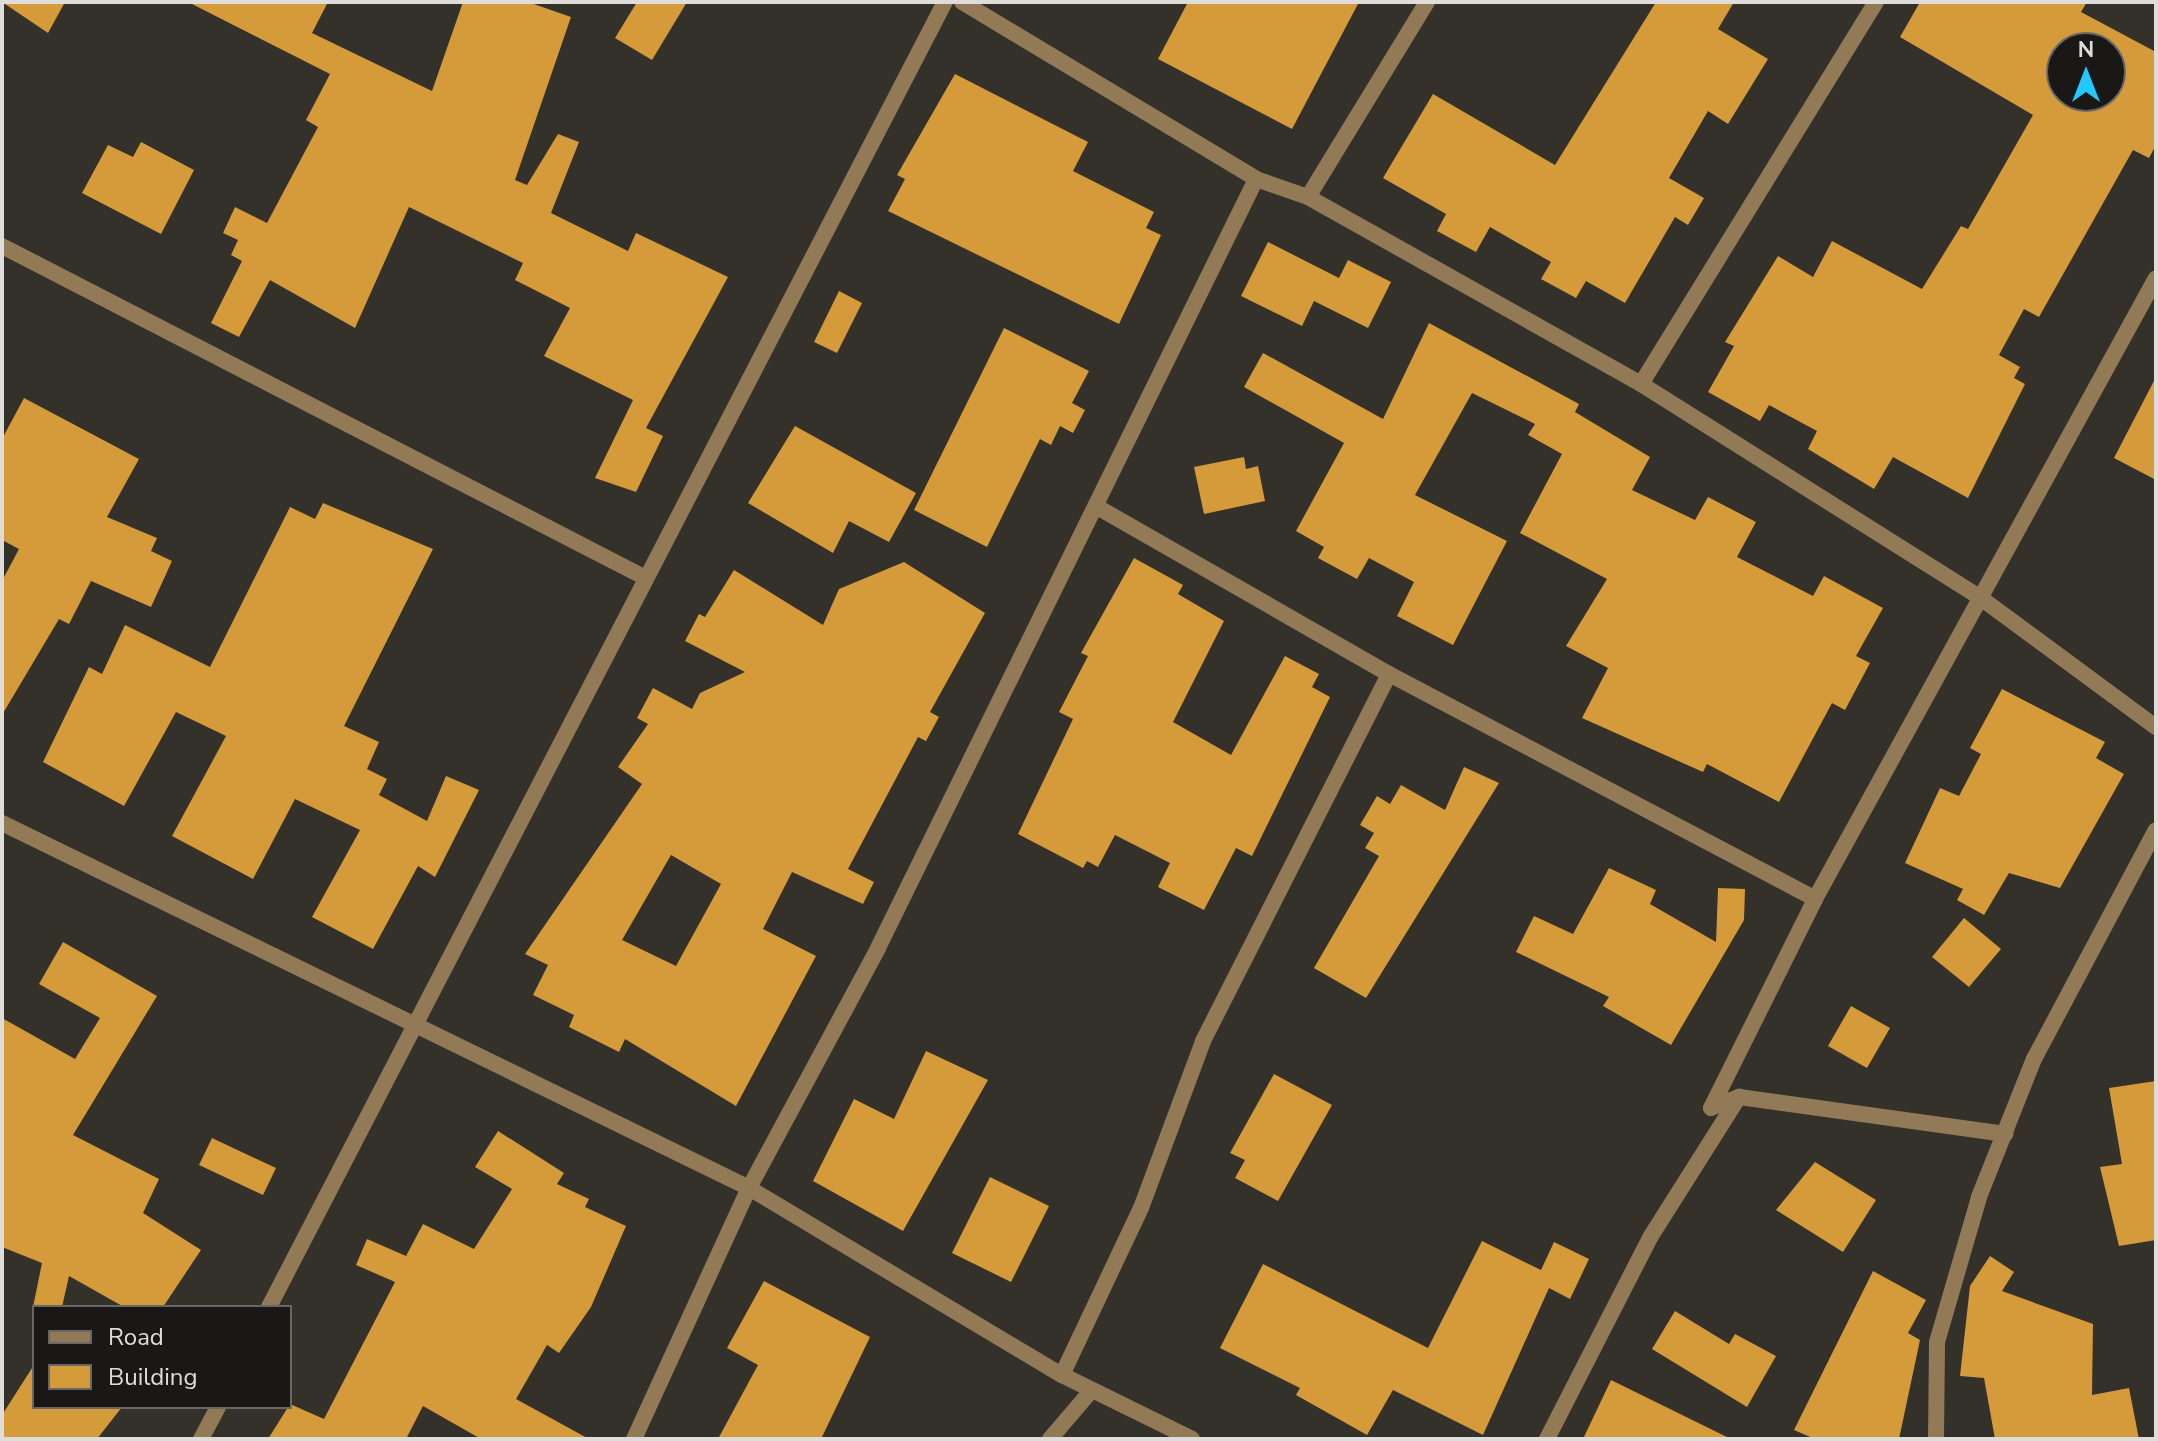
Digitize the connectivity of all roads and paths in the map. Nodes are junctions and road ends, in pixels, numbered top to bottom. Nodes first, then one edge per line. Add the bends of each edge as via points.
1 (945, 2) edge
2 (962, 2) edge
3 (1427, 2) edge
4 (1876, 2) edge
5 (1256, 179) junction
6 (1308, 197) junction
7 (2, 246) edge
8 (2156, 278) edge
9 (1641, 384) junction
10 (1099, 508) junction
11 (642, 576) junction
12 (1978, 596) junction
13 (1389, 674) junction
14 (2156, 727) edge
15 (2, 823) edge
16 (2156, 834) edge
17 (1815, 899) junction
18 (412, 1027) junction
19 (1739, 1097) junction
20 (2005, 1134) junction
21 (749, 1188) junction
22 (270, 1305) edge
23 (1062, 1375) junction
24 (1091, 1391) junction
25 (217, 1409) edge
26 (201, 1439) edge
27 (634, 1439) edge
28 (1050, 1439) edge
29 (1192, 1439) edge
30 (1547, 1439) edge
31 (1936, 1439) edge

1 - 11 street
2 - 5 street
3 - 6 street
4 - 9 street
5 - 6 street
5 - 10 street
6 - 9 street
7 - 11 street
8 - 12 street
9 - 12 street
10 - 13 street
10 - 21 street
11 - 18 street
12 - 14 street
12 - 17 street
13 - 17 street
13 - 23 street via 1203,1041 1141,1208
15 - 18 street
16 - 20 street via 2034,1059
17 - 19 street via 1711,1108
18 - 21 street
18 - 22 street
19 - 20 street
19 - 30 street via 1651,1236
20 - 31 street via 1937,1342
21 - 23 street
21 - 27 street
23 - 24 street
24 - 28 street
24 - 29 street
25 - 26 street

